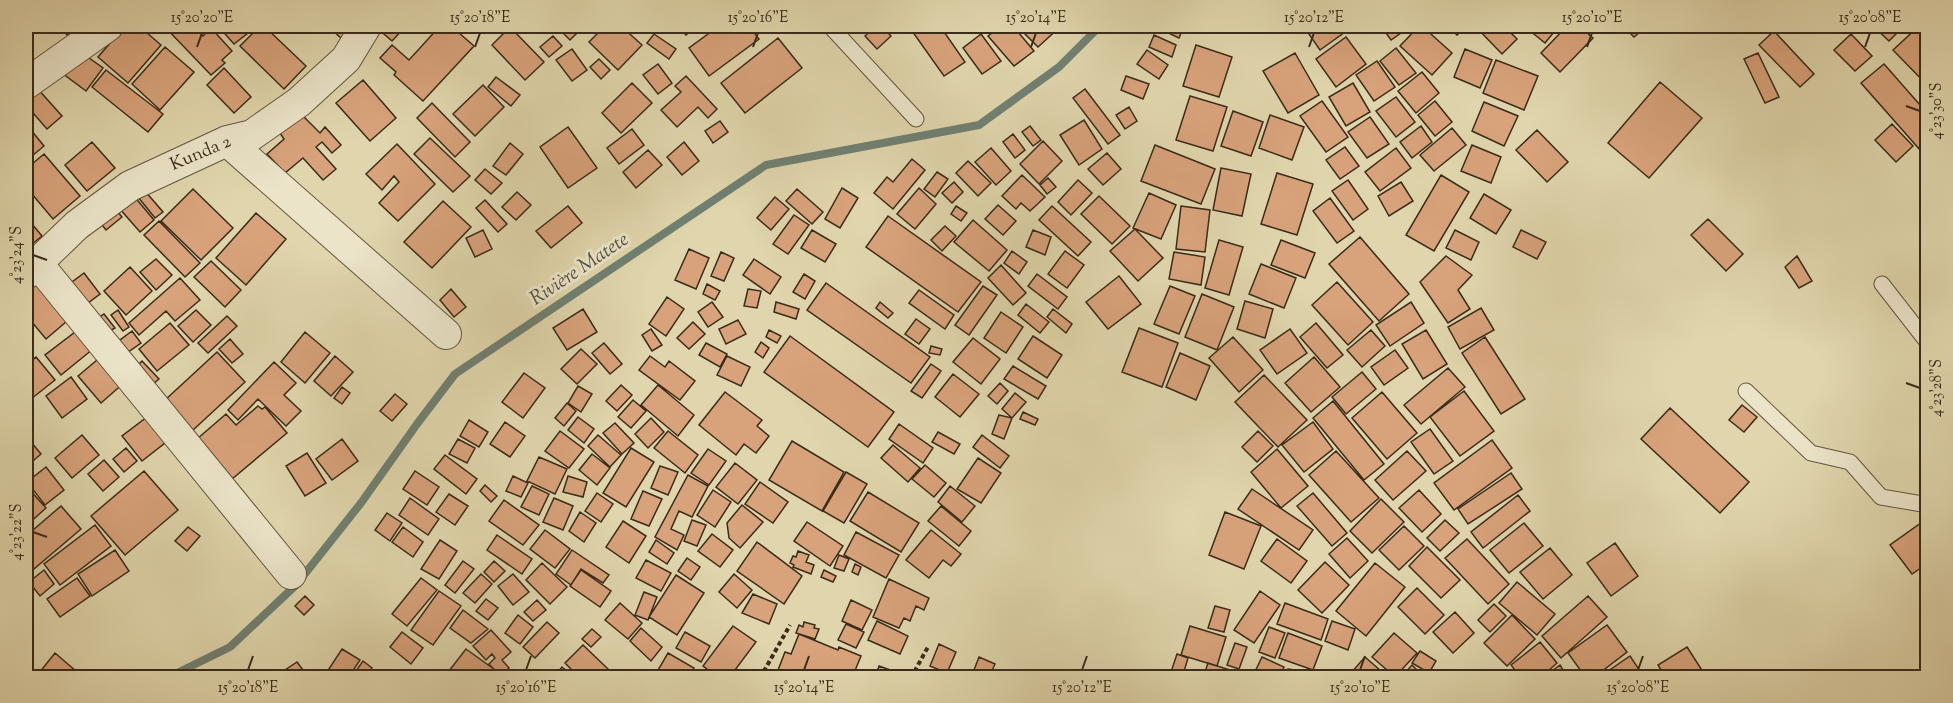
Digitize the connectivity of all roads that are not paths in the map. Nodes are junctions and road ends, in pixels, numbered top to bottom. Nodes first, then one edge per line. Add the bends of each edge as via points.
1 (108, 26) edge
2 (366, 26) edge
3 (830, 26) edge
4 (30, 74) edge
5 (916, 119) dead end
6 (227, 141) junction
7 (32, 269) edge
8 (1882, 284) dead end
9 (446, 334) dead end
10 (1928, 343) edge
11 (1746, 391) dead end
12 (1928, 505) edge
13 (291, 574) dead end

1 - 4 street
2 - 6 street, Kunda 2 via 346,59 299,102 252,135
3 - 5 lane
6 - 7 street, Kunda 2 via 130,186 77,225
6 - 9 street
7 - 13 street
8 - 10 lane
11 - 12 lane via 1811,453 1850,462 1881,497

